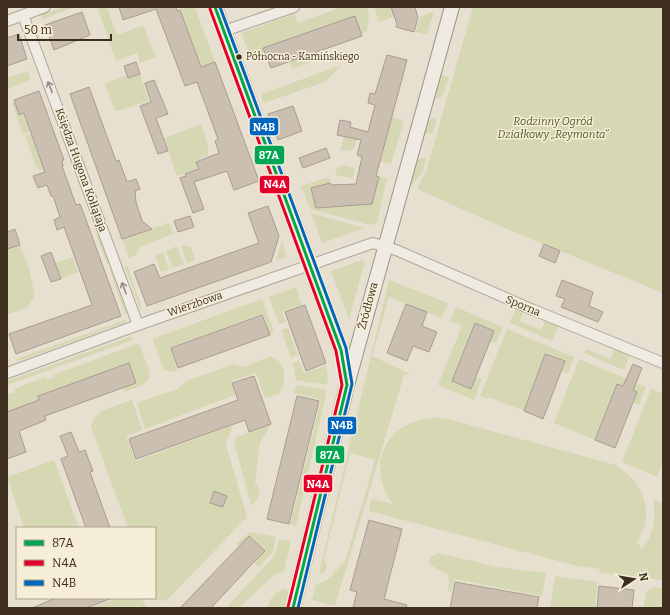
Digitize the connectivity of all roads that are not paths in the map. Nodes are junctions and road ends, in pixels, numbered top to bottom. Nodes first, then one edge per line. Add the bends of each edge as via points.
1 (45, 7) edge
2 (215, 7) edge
3 (294, 7) edge
4 (452, 7) edge
5 (24, 15) junction
6 (7, 21) edge
7 (224, 31) junction
8 (384, 246) junction
9 (309, 264) junction
10 (138, 325) junction
11 (663, 363) edge
12 (7, 373) edge
13 (347, 385) junction
14 (294, 608) edge

1 - 5 street
2 - 7 street
3 - 7 street
4 - 8 street, Źródłowa
5 - 6 street
10 -> 5 street, Księdza Hugona Kołłątaja
7 - 9 street
8 - 9 street, Wierzbowa via 367,244
8 - 11 street, Sporna
8 - 13 street, Źródłowa
9 - 10 street, Wierzbowa
9 - 13 street via 341,350
10 - 12 street, Wierzbowa
13 - 14 street, Źródłowa

